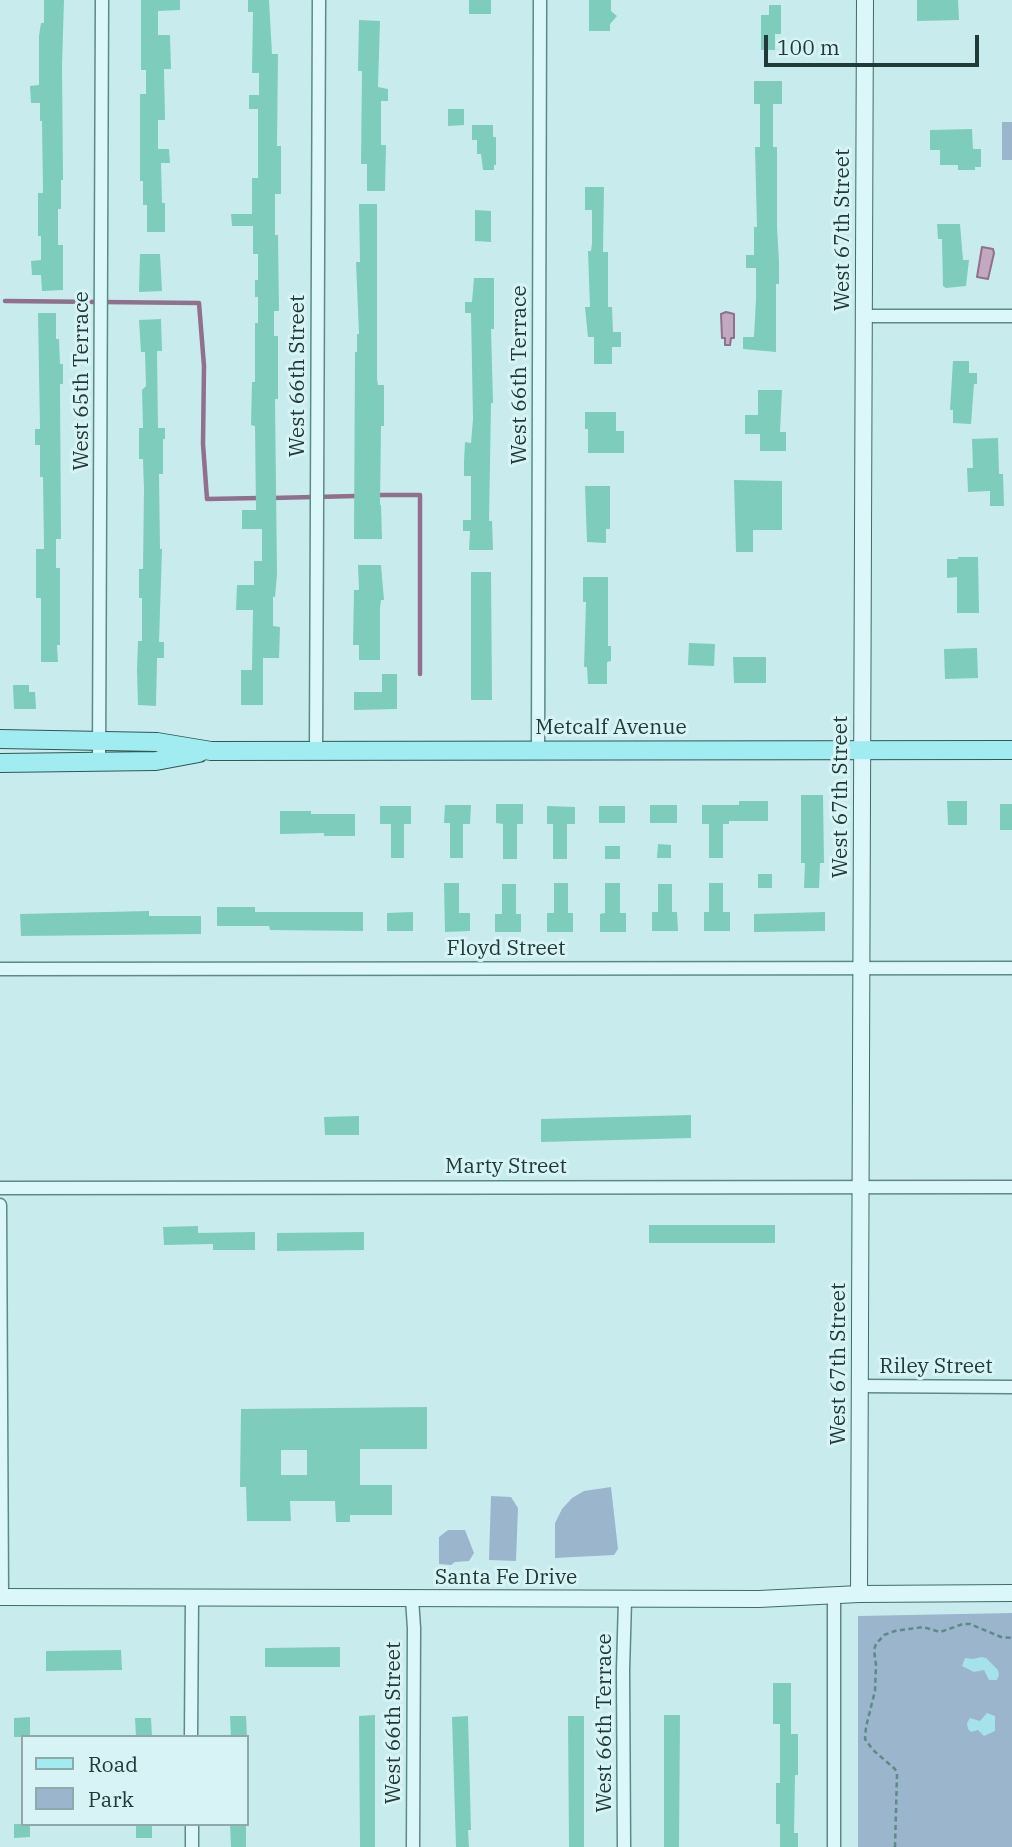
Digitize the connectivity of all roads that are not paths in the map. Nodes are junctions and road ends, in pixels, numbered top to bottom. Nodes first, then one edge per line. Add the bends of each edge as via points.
1 (102, 0) edge
2 (318, 0) edge
3 (540, 0) edge
4 (865, 0) edge
5 (864, 316) junction
6 (1012, 316) edge
7 (0, 739) edge
8 (101, 739) junction
9 (538, 750) junction
10 (862, 750) junction
11 (1012, 750) edge
12 (211, 751) junction
13 (316, 752) junction
14 (99, 762) junction
15 (0, 763) edge
16 (861, 968) junction
17 (1012, 968) edge
18 (0, 969) edge
19 (860, 1186) junction
20 (1012, 1186) edge
21 (0, 1188) edge
22 (0, 1205) edge
23 (860, 1386) junction
24 (1012, 1387) edge
25 (1012, 1593) edge
26 (859, 1594) junction
27 (834, 1596) junction
28 (1, 1597) edge
29 (192, 1599) junction
30 (412, 1599) junction
31 (625, 1600) junction
32 (191, 1735) edge
33 (192, 1826) edge
34 (192, 1847) edge
35 (413, 1847) edge
36 (624, 1847) edge
37 (834, 1847) edge

1 - 8 street, West 65th Terrace
2 - 13 street, West 66th Street
3 - 9 street, West 66th Terrace
4 - 5 street, West 67th Street
5 - 6 street
5 - 10 street, West 67th Street
7 - 8 main road, Metcalf Avenue
8 - 12 main road, Metcalf Avenue
8 - 14 street, West 65th Terrace
9 - 10 main road, Metcalf Avenue
9 - 13 main road, Metcalf Avenue
10 - 11 main road, Metcalf Avenue
10 - 16 street, West 67th Street
12 - 13 main road, Metcalf Avenue
12 - 14 main road, Metcalf Avenue via 156,761
14 - 15 main road, Metcalf Avenue
16 - 17 street, Floyd Street
16 - 18 street, Floyd Street
16 - 19 street, West 67th Street
19 - 20 street, Marty Street
19 - 21 street, Marty Street
19 - 23 street, West 67th Street
22 - 28 street
23 - 24 street, Riley Street
23 - 26 street, West 67th Street
25 - 26 street, Santa Fe Drive
26 - 27 street, Santa Fe Drive
27 - 31 street, Santa Fe Drive
27 - 37 street
28 - 29 street, Santa Fe Drive
29 - 30 street, Santa Fe Drive
29 - 32 street
30 - 31 street, Santa Fe Drive
30 - 35 street, West 66th Street
31 - 36 street, West 66th Terrace
33 - 34 street

